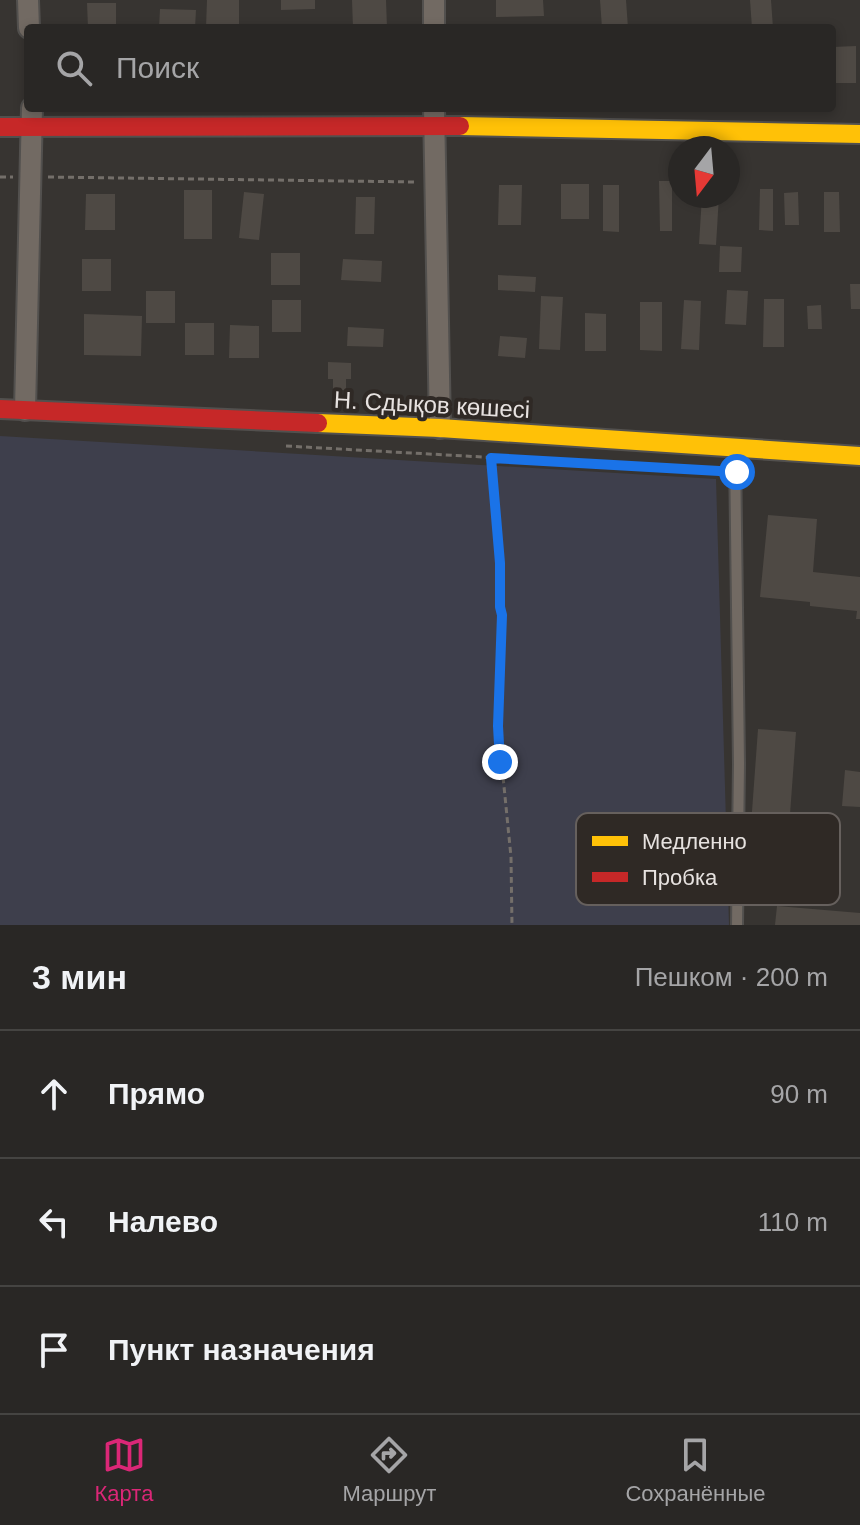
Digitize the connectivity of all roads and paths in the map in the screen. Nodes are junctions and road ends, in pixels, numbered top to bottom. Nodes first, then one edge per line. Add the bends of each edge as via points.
1 (28, 0) edge
2 (434, 0) edge
3 (29, 24) edge
4 (434, 24) edge
5 (434, 116) edge
6 (32, 118) edge
7 (0, 127) edge
8 (860, 134) edge
9 (0, 177) edge
10 (31, 177) junction
11 (437, 182) junction
12 (0, 409) edge
13 (25, 410) junction
14 (440, 428) junction
15 (285, 446) dead end
16 (735, 449) junction
17 (860, 456) edge
18 (491, 458) junction
19 (629, 466) dead end
20 (738, 813) edge
21 (737, 905) edge
22 (512, 925) edge
23 (737, 925) edge

1 - 3 street
2 - 4 street
5 - 6 street
5 - 8 street
5 - 11 street
6 - 7 street
6 - 10 street
9 - 10 path
10 - 11 path
10 - 13 street
11 - 14 street
12 - 13 street, Н. Сдықов көшесі
13 - 14 street, Н. Сдықов көшесі
14 - 16 street, Н. Сдықов көшесі
15 - 18 path
16 - 17 street, Н. Сдықов көшесі
16 - 20 lane
18 - 19 path
18 - 22 path via 502,615 498,726
21 - 23 lane

